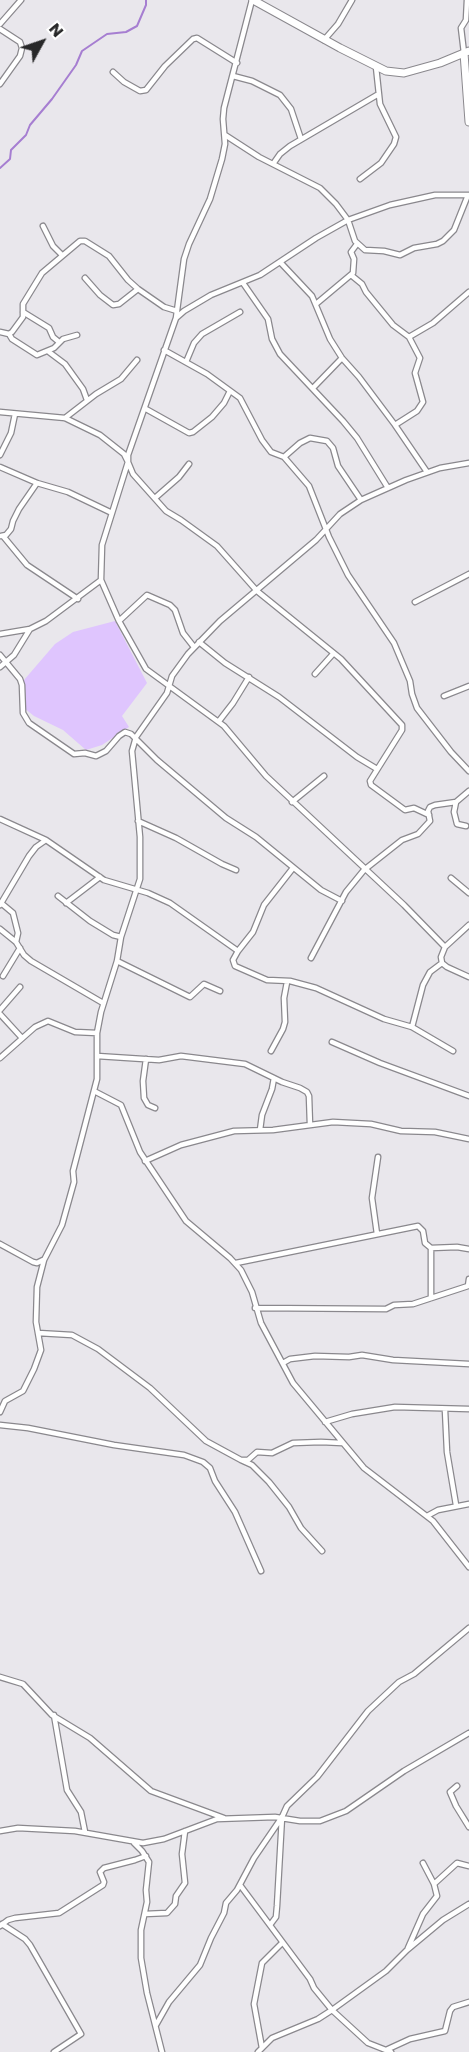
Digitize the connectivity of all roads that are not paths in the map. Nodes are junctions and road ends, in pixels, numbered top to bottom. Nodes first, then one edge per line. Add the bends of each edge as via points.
1 (21, 0) edge
2 (252, 0) edge
3 (352, 0) edge
4 (467, 0) edge
5 (0, 24) edge
6 (0, 28) edge
7 (324, 40) junction
8 (466, 52) edge
9 (237, 63) junction
10 (376, 67) junction
11 (113, 72) dead end
12 (233, 76) junction
13 (0, 84) edge
14 (377, 95) junction
15 (469, 122) edge
16 (225, 135) junction
17 (301, 139) junction
18 (273, 164) junction
19 (360, 179) dead end
20 (469, 195) edge
21 (348, 220) junction
22 (43, 226) dead end
23 (357, 244) junction
24 (62, 255) junction
25 (281, 263) junction
26 (351, 275) junction
27 (86, 278) dead end
28 (243, 283) junction
29 (138, 289) junction
30 (469, 292) edge
31 (316, 304) junction
32 (177, 311) junction
33 (23, 312) junction
34 (240, 312) dead end
35 (176, 318) junction
36 (0, 332) edge
37 (9, 334) junction
38 (77, 335) dead end
39 (409, 337) junction
40 (59, 342) junction
41 (164, 350) junction
42 (49, 352) junction
43 (342, 358) junction
44 (137, 360) dead end
45 (186, 362) junction
46 (314, 388) junction
47 (230, 391) junction
48 (87, 400) junction
49 (146, 410) junction
50 (0, 412) edge
51 (15, 414) junction
52 (65, 418) junction
53 (395, 425) junction
54 (0, 455) edge
55 (284, 457) junction
56 (128, 462) junction
57 (469, 463) edge
58 (189, 464) dead end
59 (0, 467) edge
60 (427, 472) junction
61 (38, 483) junction
62 (388, 488) junction
63 (155, 498) junction
64 (361, 500) junction
65 (112, 513) junction
66 (326, 530) junction
67 (1, 536) edge
68 (469, 574) edge
69 (101, 580) junction
70 (257, 591) junction
71 (78, 599) junction
72 (415, 602) dead end
73 (119, 621) junction
74 (30, 629) junction
75 (0, 634) edge
76 (199, 642) junction
77 (194, 646) junction
78 (333, 654) junction
79 (0, 655) edge
80 (6, 662) junction
81 (0, 667) edge
82 (315, 674) dead end
83 (249, 677) junction
84 (169, 686) junction
85 (469, 686) edge
86 (444, 696) dead end
87 (219, 721) junction
88 (136, 737) junction
89 (468, 768) edge
90 (377, 769) junction
91 (324, 776) dead end
92 (469, 791) edge
93 (292, 802) junction
94 (456, 802) junction
95 (429, 814) junction
96 (0, 819) edge
97 (138, 821) junction
98 (466, 826) dead end
99 (46, 840) junction
100 (292, 868) junction
101 (236, 870) dead end
102 (364, 870) junction
103 (100, 877) junction
104 (451, 879) dead end
105 (138, 890) junction
106 (469, 893) edge
107 (58, 896) dead end
108 (342, 901) junction
109 (66, 903) junction
110 (1, 904) edge
111 (469, 925) edge
112 (0, 929) edge
113 (121, 937) junction
114 (16, 942) junction
115 (445, 947) junction
116 (20, 948) junction
117 (238, 951) junction
118 (311, 958) dead end
119 (117, 961) junction
120 (442, 963) junction
121 (3, 976) dead end
122 (469, 977) edge
123 (287, 982) junction
124 (20, 987) dead end
125 (220, 991) dead end
126 (103, 1004) junction
127 (0, 1012) edge
128 (412, 1027) junction
129 (98, 1033) junction
130 (22, 1038) junction
131 (332, 1042) dead end
132 (271, 1051) dead end
133 (453, 1051) dead end
134 (97, 1056) junction
135 (0, 1058) edge
136 (146, 1059) junction
137 (274, 1078) junction
138 (94, 1091) junction
139 (469, 1096) edge
140 (155, 1108) dead end
141 (310, 1125) junction
142 (260, 1130) junction
143 (469, 1139) edge
144 (378, 1156) dead end
145 (145, 1161) junction
146 (378, 1234) junction
147 (0, 1244) edge
148 (431, 1248) junction
149 (469, 1249) edge
150 (44, 1260) junction
151 (236, 1263) junction
152 (469, 1279) edge
153 (469, 1287) edge
154 (431, 1298) junction
155 (255, 1308) junction
156 (38, 1333) junction
157 (283, 1363) junction
158 (469, 1364) edge
159 (469, 1409) edge
160 (445, 1410) junction
161 (0, 1412) edge
162 (325, 1422) junction
163 (0, 1425) edge
164 (342, 1443) junction
165 (241, 1460) junction
166 (469, 1504) edge
167 (456, 1505) junction
168 (427, 1516) junction
169 (322, 1551) dead end
170 (469, 1567) edge
171 (261, 1571) dead end
172 (469, 1628) edge
173 (0, 1677) edge
174 (54, 1715) junction
175 (469, 1733) edge
176 (457, 1786) dead end
177 (282, 1817) junction
178 (226, 1819) junction
179 (469, 1827) edge
180 (0, 1831) edge
181 (185, 1831) junction
182 (85, 1832) junction
183 (134, 1843) junction
184 (146, 1856) junction
185 (423, 1863) dead end
186 (469, 1866) edge
187 (434, 1884) junction
188 (240, 1885) junction
189 (469, 1904) edge
190 (145, 1914) junction
191 (1, 1925) edge
192 (270, 1925) junction
193 (282, 1943) junction
194 (407, 1950) junction
195 (469, 2002) edge
196 (332, 2010) junction
197 (156, 2025) junction
198 (260, 2050) edge
199 (388, 2051) edge
200 (54, 2052) edge
201 (162, 2052) edge

1 - 5 street
2 - 7 street
2 - 9 street
3 - 7 street
4 - 8 street via 466,20 461,28
6 - 13 street via 20,42 22,48
7 - 10 street
8 - 10 street via 404,73
8 - 15 street
9 - 11 street via 197,38 165,66 146,90 140,91
9 - 12 street
10 - 14 street
12 - 16 street via 224,108
12 - 17 street via 280,95 291,109
14 - 17 street
14 - 19 street via 395,141 381,163
16 - 18 street
16 - 32 street via 213,191 184,259
17 - 18 street
18 - 21 street via 320,188
20 - 21 street via 435,195
20 - 23 street via 454,230 437,244 400,255 365,250
21 - 23 street
21 - 25 street
22 - 24 street
23 - 26 street via 351,250
24 - 29 street via 85,240 109,256
24 - 33 street via 42,273 23,304
25 - 28 street
25 - 31 street
26 - 31 street
26 - 39 street via 393,325
27 - 29 street via 113,305
28 - 35 street via 211,295
28 - 46 street via 268,319 280,354
29 - 32 street
30 - 39 street via 433,323
31 - 43 street
32 - 35 street
33 - 37 street
33 - 40 street via 49,328
34 - 45 street via 202,334
35 - 41 street
36 - 37 street
37 - 42 street via 34,354
38 - 40 street
39 - 53 street via 420,358 415,373 423,402 417,411
40 - 42 street
41 - 45 street
41 - 49 street
42 - 48 street via 65,363
43 - 46 street
43 - 53 street
44 - 48 street via 121,379
45 - 47 street
46 - 62 street via 357,438
47 - 49 street via 212,417 189,433
47 - 55 street via 244,403 271,452
48 - 52 street
49 - 56 street
50 - 51 street
51 - 52 street
51 - 54 street
52 - 56 street via 110,442
53 - 60 street
55 - 64 street via 310,438 327,441
55 - 66 street via 309,486
56 - 63 street via 133,474
56 - 65 street
57 - 60 street
58 - 63 street
59 - 61 street
60 - 62 street
61 - 65 street
61 - 67 street via 11,529
62 - 64 street
63 - 70 street via 166,511 218,546
64 - 66 street via 340,514
65 - 69 street via 100,555
66 - 70 street
66 - 89 street via 348,574 394,643 417,708
67 - 71 street via 27,565
68 - 72 street
69 - 71 street
69 - 73 street
70 - 76 street
70 - 78 street
71 - 74 street
73 - 77 street via 147,595 175,610 183,633
73 - 84 street via 146,669
74 - 75 street
74 - 80 street
76 - 77 street
76 - 83 street
77 - 84 street
78 - 82 street
78 - 90 street via 402,725 398,739
79 - 80 street
80 - 81 street
80 - 88 street via 22,685 24,718 74,754 96,756 125,732
83 - 87 street
83 - 90 street
84 - 87 street
84 - 88 street
85 - 86 street
87 - 93 street
88 - 97 street via 132,751
88 - 100 street via 157,760 226,818
90 - 95 street via 371,784 405,810 414,808
91 - 93 street
92 - 94 street
93 - 102 street
94 - 95 street via 430,807
94 - 98 street via 457,824
95 - 102 street via 430,821 418,834 402,840
96 - 99 street
97 - 101 street
97 - 105 street
99 - 103 street
99 - 110 street via 29,855
100 - 108 street
100 - 117 street via 264,905 253,932
102 - 108 street
102 - 115 street
103 - 105 street
103 - 109 street
104 - 106 street
105 - 113 street
105 - 117 street via 170,903
107 - 109 street
108 - 118 street
109 - 113 street
110 - 114 street via 14,913
111 - 115 street
112 - 114 street
113 - 119 street
114 - 116 street
115 - 120 street
116 - 121 street
116 - 126 street via 31,961
117 - 123 street via 233,960 237,968 267,980
119 - 125 street via 190,997 204,984
119 - 126 street
120 - 122 street
120 - 128 street via 430,972 423,985
123 - 128 street via 316,988 384,1019
123 - 132 street via 285,1022
124 - 127 street
126 - 129 street
127 - 130 street
128 - 133 street
129 - 130 street via 75,1032 48,1021
129 - 134 street
130 - 135 street
131 - 139 street
134 - 136 street
134 - 138 street
136 - 137 street via 181,1056 245,1064
136 - 140 street via 144,1098
137 - 141 street via 307,1092
137 - 142 street
138 - 145 street via 121,1104
138 - 150 street via 62,1225
141 - 142 street
141 - 143 street via 371,1124
142 - 145 street via 234,1131 189,1143
144 - 146 street via 372,1198
145 - 151 street via 186,1221
146 - 148 street via 418,1226
146 - 151 street
147 - 150 street via 33,1262
148 - 149 street
148 - 154 street
150 - 156 street via 37,1287
151 - 155 street via 252,1292
152 - 153 street
153 - 154 street
154 - 155 street via 374,1310
155 - 157 street
156 - 161 street via 41,1350 34,1370 23,1391 5,1401
156 - 165 street via 72,1335 98,1348 150,1388 206,1441
157 - 158 street via 315,1356 362,1354 393,1360
157 - 162 street via 293,1383
159 - 160 street
160 - 162 street via 395,1407
160 - 167 street via 447,1460
162 - 164 street
163 - 171 street via 184,1455 202,1462 210,1468 235,1512
164 - 165 street via 293,1443
164 - 168 street via 364,1468
165 - 169 street via 269,1482
166 - 167 street
167 - 168 street
168 - 170 street
172 - 177 street via 399,1682 368,1712 317,1777 287,1806
173 - 174 street via 23,1684
174 - 178 street via 90,1738 151,1791
174 - 182 street via 67,1790 81,1812
175 - 177 street via 336,1816 308,1821
176 - 179 street via 450,1792
177 - 178 street
177 - 188 street
177 - 192 street via 276,1917
178 - 181 street
180 - 182 street via 18,1828
181 - 183 street
181 - 190 street via 185,1883 175,1904 167,1912
182 - 183 street
183 - 184 street
184 - 190 street via 149,1870
184 - 191 street via 104,1868 100,1872 103,1885 59,1913 15,1918
185 - 187 street
186 - 187 street via 457,1863
187 - 194 street via 436,1896
188 - 192 street
188 - 197 street via 226,1903 200,1965 169,2002
189 - 194 street
190 - 197 street via 141,1958
191 - 200 street via 30,1945 81,2034
192 - 193 street
193 - 196 street
193 - 198 street via 262,1963 254,2004
194 - 196 street via 386,1971
195 - 199 street via 453,2007 445,2031 410,2039
196 - 198 street via 272,2038
196 - 199 street via 368,2043
197 - 201 street

